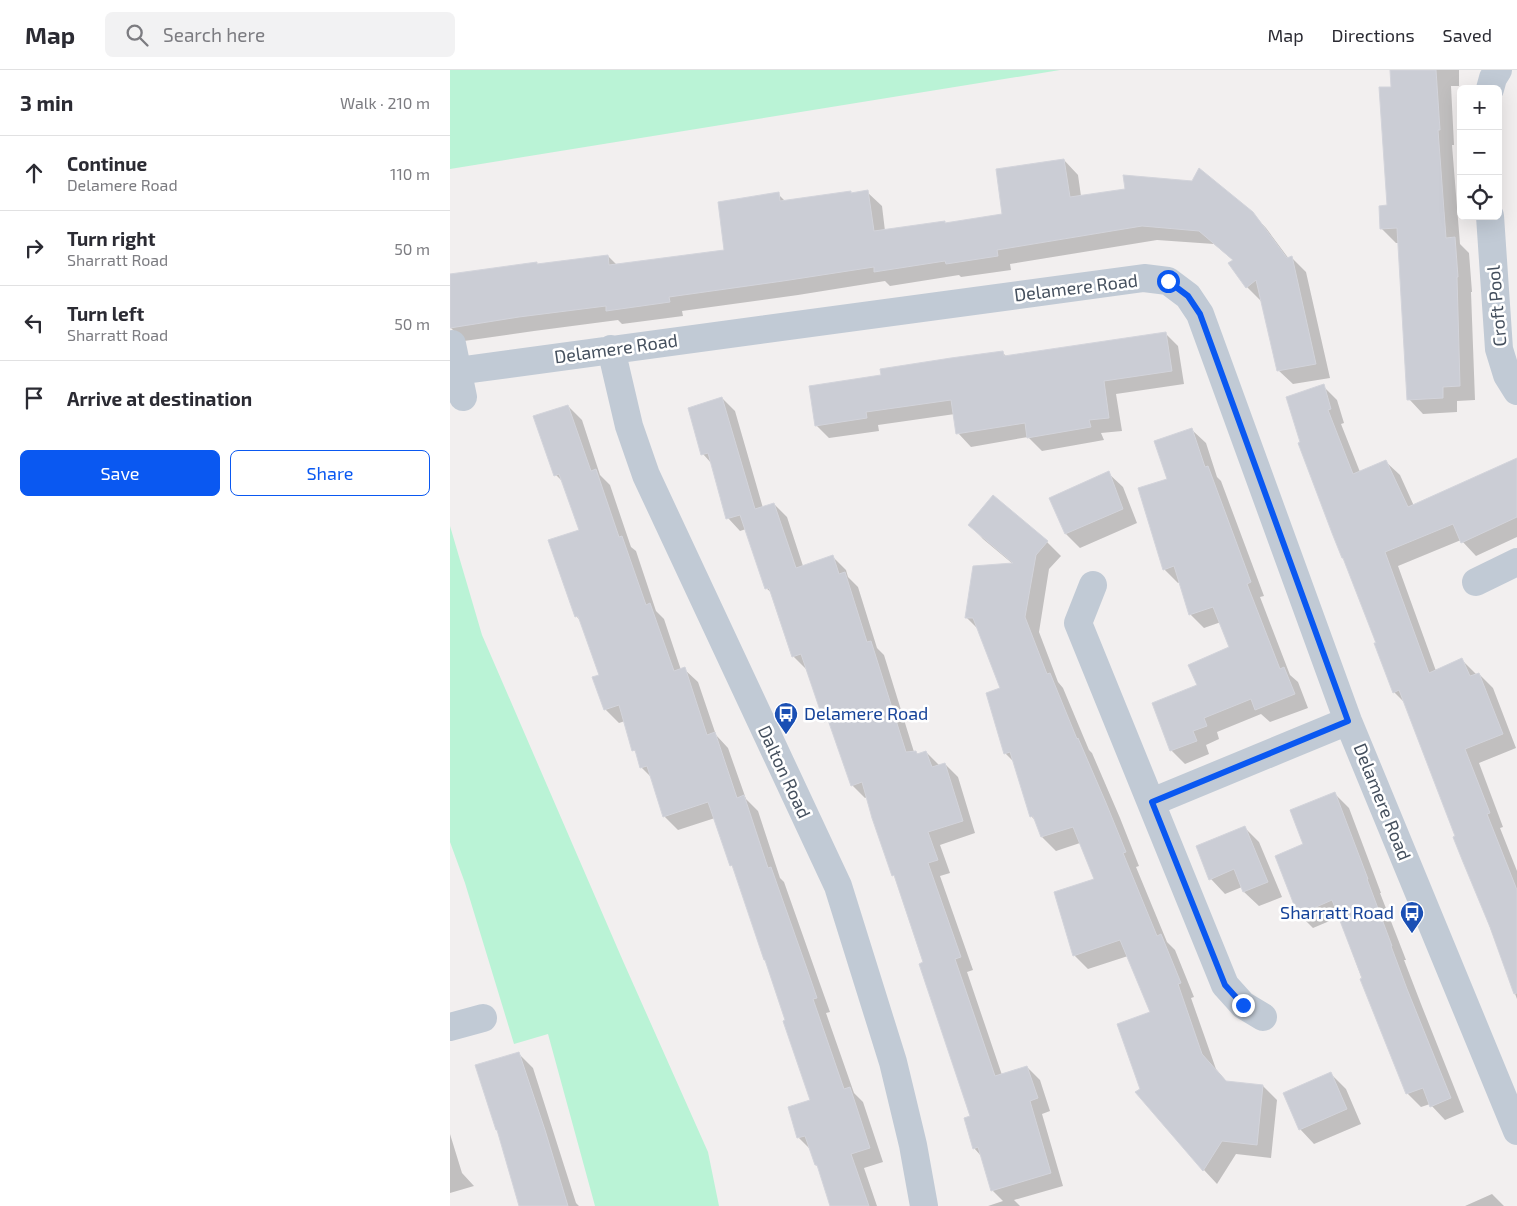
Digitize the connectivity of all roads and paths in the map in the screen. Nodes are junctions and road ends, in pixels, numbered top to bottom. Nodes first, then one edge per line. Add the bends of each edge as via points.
1 (1498, 70) edge
2 (1491, 85) edge
3 (1490, 220) edge
4 (452, 344) dead end
5 (611, 349) junction
6 (1517, 391) edge
7 (1517, 562) edge
8 (1476, 582) dead end
9 (1093, 585) dead end
10 (1348, 721) junction
11 (1152, 802) junction
12 (1263, 1017) dead end
13 (483, 1018) dead end
14 (450, 1027) edge
15 (1517, 1131) edge
16 (924, 1206) edge

1 - 2 street
3 - 6 street, Croft Pool via 1499,349
4 - 5 street, Delamere Road via 460,384
5 - 10 street, Delamere Road via 1144,278 1168,281 1188,296 1200,314
5 - 16 street, Dalton Road via 629,426 646,475 838,886 893,1062 914,1145
7 - 8 street
9 - 11 street via 1078,622
10 - 11 street
10 - 15 street, Delamere Road
11 - 12 street via 1225,985 1243,1005
13 - 14 street

